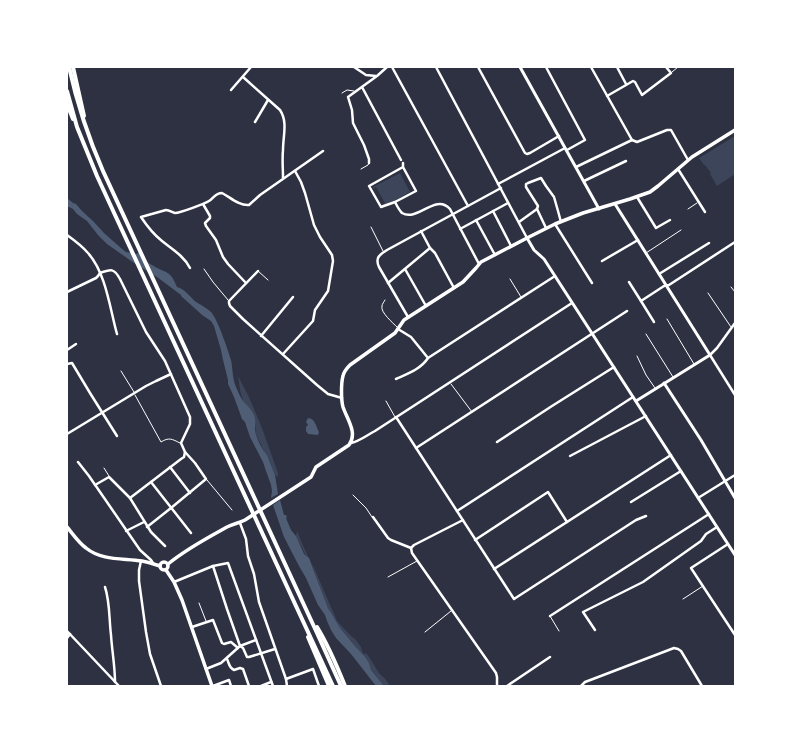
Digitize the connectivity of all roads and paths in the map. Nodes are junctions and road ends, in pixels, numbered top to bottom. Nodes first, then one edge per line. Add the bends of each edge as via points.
1 (69, 67) edge
2 (73, 67) edge
3 (251, 67) edge
4 (354, 67) edge
5 (388, 67) edge
6 (392, 67) edge
7 (436, 67) edge
8 (478, 67) edge
9 (520, 67) edge
10 (546, 67) edge
11 (591, 67) edge
12 (617, 67) edge
13 (666, 67) edge
14 (678, 67) edge
15 (671, 74) junction
16 (377, 76) junction
17 (243, 77) junction
18 (627, 84) junction
19 (362, 87) junction
20 (231, 90) dead end
21 (67, 91) edge
22 (356, 91) junction
23 (342, 93) dead end
24 (607, 96) junction
25 (268, 100) junction
26 (67, 104) edge
27 (83, 122) junction
28 (255, 122) dead end
29 (77, 127) junction
30 (735, 130) edge
31 (559, 136) junction
32 (632, 140) junction
33 (566, 149) junction
34 (323, 151) dead end
35 (688, 160) junction
36 (626, 161) dead end
37 (369, 163) joint
38 (576, 167) junction
39 (403, 168) junction
40 (361, 169) dead end
41 (678, 169) junction
42 (295, 170) junction
43 (283, 178) junction
44 (584, 181) junction
45 (498, 184) junction
46 (500, 188) junction
47 (637, 197) junction
48 (395, 202) junction
49 (698, 202) junction
50 (508, 203) junction
51 (203, 204) junction
52 (615, 204) junction
53 (468, 206) junction
54 (536, 209) junction
55 (599, 209) junction
56 (688, 209) dead end
57 (493, 211) junction
58 (705, 212) dead end
59 (452, 214) junction
60 (476, 220) junction
61 (670, 220) dead end
62 (519, 222) junction
63 (561, 222) junction
64 (556, 224) junction
65 (372, 227) dead end
66 (546, 228) junction
67 (460, 229) junction
68 (681, 230) dead end
69 (421, 231) junction
70 (67, 235) edge
71 (527, 238) junction
72 (638, 240) junction
73 (735, 242) edge
74 (709, 243) dead end
75 (511, 246) junction
76 (430, 248) junction
77 (383, 252) junction
78 (646, 253) junction
79 (495, 255) junction
80 (602, 261) dead end
81 (478, 264) junction
82 (190, 268) dead end
83 (204, 269) dead end
84 (405, 269) junction
85 (258, 271) joint
86 (100, 273) junction
87 (659, 274) junction
88 (555, 276) junction
89 (510, 278) dead end
90 (268, 280) dead end
91 (629, 282) dead end
92 (246, 283) junction
93 (388, 283) junction
94 (592, 283) dead end
95 (666, 286) junction
96 (731, 287) dead end
97 (454, 288) junction
98 (67, 292) edge
99 (735, 292) edge
100 (708, 293) dead end
101 (292, 297) dead end
102 (522, 298) junction
103 (385, 300) dead end
104 (229, 301) junction
105 (641, 302) junction
106 (572, 303) junction
107 (426, 306) junction
108 (627, 311) dead end
109 (408, 318) junction
110 (667, 319) dead end
111 (654, 322) dead end
112 (735, 324) edge
113 (398, 328) junction
114 (731, 328) junction
115 (117, 334) dead end
116 (592, 334) junction
117 (646, 334) dead end
118 (261, 336) junction
119 (76, 344) dead end
120 (67, 350) edge
121 (283, 354) junction
122 (710, 355) junction
123 (637, 356) dead end
124 (428, 358) junction
125 (67, 364) edge
126 (695, 364) junction
127 (614, 367) junction
128 (121, 371) dead end
129 (171, 374) junction
130 (673, 377) junction
131 (396, 379) dead end
132 (450, 382) junction
133 (664, 383) junction
134 (655, 389) junction
135 (134, 393) junction
136 (735, 395) edge
137 (633, 397) junction
138 (342, 398) junction
139 (636, 401) junction
140 (386, 402) dead end
141 (102, 412) junction
142 (472, 412) junction
143 (646, 416) junction
144 (396, 417) junction
145 (67, 434) edge
146 (117, 436) dead end
147 (497, 442) dead end
148 (181, 443) junction
149 (351, 443) junction
150 (416, 448) junction
151 (185, 452) junction
152 (671, 455) junction
153 (570, 456) dead end
154 (78, 462) dead end
155 (170, 467) junction
156 (104, 468) dead end
157 (681, 471) junction
158 (735, 475) edge
159 (109, 477) junction
160 (206, 480) junction
161 (725, 481) junction
162 (151, 482) junction
163 (95, 485) junction
164 (190, 493) junction
165 (353, 495) dead end
166 (130, 498) junction
167 (698, 498) junction
168 (735, 498) edge
169 (631, 502) dead end
170 (171, 508) junction
171 (232, 510) dead end
172 (457, 511) junction
173 (709, 514) junction
174 (646, 516) dead end
175 (373, 517) joint
176 (463, 520) junction
177 (144, 522) junction
178 (240, 522) junction
179 (567, 522) junction
180 (67, 527) edge
181 (147, 527) junction
182 (717, 527) junction
183 (126, 531) junction
184 (191, 533) dead end
185 (475, 540) junction
186 (728, 544) junction
187 (165, 546) dead end
188 (411, 548) junction
189 (735, 555) edge
190 (141, 561) junction
191 (418, 561) junction
192 (153, 564) junction
193 (168, 564) junction
194 (160, 566) junction
195 (214, 566) junction
196 (494, 569) junction
197 (166, 570) junction
198 (388, 577) dead end
199 (174, 582) junction
200 (703, 586) junction
201 (105, 587) dead end
202 (683, 599) dead end
203 (199, 603) dead end
204 (452, 610) junction
205 (308, 614) junction
206 (550, 616) joint
207 (302, 620) junction
208 (206, 622) junction
209 (192, 627) junction
210 (595, 630) dead end
211 (67, 631) edge
212 (559, 631) dead end
213 (425, 632) dead end
214 (70, 634) junction
215 (735, 635) edge
216 (67, 638) edge
217 (256, 640) junction
218 (240, 646) junction
219 (238, 648) junction
220 (275, 648) junction
221 (261, 654) junction
222 (550, 657) dead end
223 (227, 658) junction
224 (206, 670) junction
225 (286, 679) junction
226 (115, 682) junction
227 (271, 682) junction
228 (119, 686) edge
229 (161, 686) edge
230 (212, 686) edge
231 (231, 686) edge
232 (249, 686) edge
233 (261, 686) edge
234 (272, 686) edge
235 (287, 686) edge
236 (319, 686) edge
237 (329, 686) edge
238 (333, 686) edge
239 (341, 686) edge
240 (344, 686) edge
241 (497, 686) edge
242 (507, 686) edge
243 (581, 686) edge
244 (702, 686) edge

1 - 27 highway
2 - 27 highway via 84,114
3 - 17 street
4 - 16 street via 366,74
5 - 16 street
6 - 53 street
7 - 45 street
8 - 31 street via 527,154
9 - 31 street
10 - 33 street via 585,140
11 - 24 street
12 - 18 street
13 - 15 street
14 - 15 lane
15 - 18 street via 642,95 634,81
16 - 19 street
17 - 20 street
17 - 25 street
18 - 24 street
19 - 22 street
19 - 39 street
21 - 29 highway
22 - 23 lane
22 - 37 street via 348,98 353,123 364,145
24 - 32 street
25 - 28 street
25 - 43 street via 280,110 284,120
26 - 29 highway
27 - 205 highway via 103,171
29 - 207 highway via 97,176
30 - 35 main road
31 - 33 street
32 - 35 street via 637,142 671,130
32 - 38 street
33 - 38 street
33 - 45 street
34 - 42 street
35 - 41 main road
36 - 44 street
37 - 40 lane
38 - 44 street
39 - 48 street via 416,191
39 - 48 street via 369,186 381,207
41 - 47 main road via 650,192
41 - 49 street
42 - 43 street
42 - 121 street via 306,193 314,225 333,261 328,292 315,310 313,321
43 - 51 street via 247,206 222,193 218,193
44 - 55 street
45 - 46 street
46 - 50 street
46 - 53 street
47 - 52 main road
47 - 61 street via 656,228
48 - 59 street via 406,214 440,204 447,207
49 - 56 lane
49 - 58 street
50 - 57 street
50 - 62 street
51 - 82 street via 180,212 166,210 141,217 151,232 179,254
51 - 92 street via 210,216 205,223 206,226 216,240 223,257
52 - 55 main road
52 - 72 street
53 - 59 street
54 - 62 street
54 - 63 street via 538,206 526,184 541,178 554,197
54 - 66 street
55 - 63 main road
57 - 60 street
57 - 75 street
59 - 67 street
59 - 69 street
60 - 67 street
60 - 79 street
62 - 71 street
63 - 64 main road
64 - 66 main road
64 - 94 street
65 - 77 lane
66 - 71 main road
67 - 81 street
68 - 78 lane
69 - 76 street
69 - 77 street
70 - 86 street via 89,254
71 - 75 main road
71 - 88 street
72 - 78 street
72 - 80 street
73 - 95 street
74 - 87 street
75 - 79 main road
76 - 84 street
76 - 97 street
77 - 93 street via 377,260
78 - 87 street
79 - 81 main road
81 - 97 main road via 469,276
83 - 104 lane
84 - 93 street
84 - 107 street
85 - 90 lane
85 - 92 street
86 - 98 street via 96,278
86 - 115 street
86 - 129 street via 112,270 117,273 146,332 163,356
87 - 95 street
88 - 102 street
88 - 106 street
89 - 102 lane
91 - 105 street
92 - 104 street
93 - 109 street
95 - 105 street
95 - 122 street
96 - 99 lane
97 - 107 main road
100 - 114 lane
101 - 118 street
102 - 124 street
103 - 113 lane via 382,310
104 - 118 street via 230,306
105 - 111 street
106 - 116 street
106 - 132 street
107 - 109 main road
108 - 116 street
109 - 113 main road
110 - 126 lane
112 - 114 street
113 - 124 street via 411,337
113 - 138 main road via 346,369 343,376
114 - 122 street
116 - 127 street
116 - 142 street
117 - 130 lane
118 - 121 street
119 - 120 street
121 - 138 street via 325,392
122 - 126 street
122 - 136 street
123 - 134 lane
124 - 131 street via 419,367
125 - 141 street via 72,363
126 - 130 street
127 - 137 street
127 - 147 street
128 - 135 lane
129 - 135 street
129 - 148 street via 190,419
130 - 133 street
132 - 142 lane
132 - 144 street
133 - 134 street
133 - 161 street
134 - 139 street
135 - 141 street
135 - 148 lane via 161,442 169,439
137 - 139 street
137 - 172 street
138 - 149 main road via 343,408 353,432
139 - 143 street
140 - 144 lane
141 - 145 street
141 - 146 street
142 - 150 street
143 - 152 street
143 - 153 street
144 - 149 street
144 - 150 street
148 - 151 street
149 - 178 main road via 316,467 311,477
150 - 172 street
151 - 155 street via 184,457
151 - 160 street
152 - 157 street
152 - 179 street
154 - 163 street
155 - 162 street
155 - 164 street
156 - 159 lane
157 - 167 street
157 - 169 street
158 - 161 street
159 - 163 street
159 - 166 street
160 - 164 street
160 - 171 lane
161 - 167 street
161 - 168 street
162 - 166 street
162 - 170 street
163 - 183 street
164 - 170 street
165 - 175 lane
166 - 177 street
167 - 173 street
170 - 181 street
170 - 184 street
172 - 176 street
173 - 182 street
173 - 206 street
174 - 196 street via 514,599
175 - 188 street via 388,538
176 - 185 street
176 - 188 street
177 - 181 street
177 - 183 street
178 - 193 main road via 198,543
178 - 220 street via 259,602
179 - 185 street via 548,492
179 - 196 street
180 - 190 main road via 79,542 92,552 113,559
181 - 187 street
182 - 186 street
182 - 210 street via 643,582 583,612
183 - 192 street
185 - 196 street
186 - 189 street
186 - 200 street via 691,568
188 - 191 street
190 - 192 main road
190 - 229 street via 139,581 146,632 150,654
191 - 198 lane
191 - 204 street
192 - 194 main road
193 - 194 main road via 163,562
193 - 197 main road
194 - 197 main road
195 - 199 street
195 - 217 street via 229,564
195 - 218 street
197 - 199 main road
199 - 209 main road
200 - 202 lane
200 - 215 street
201 - 226 street
203 - 208 lane
204 - 213 lane
204 - 241 street via 496,674
205 - 239 highway
205 - 240 highway via 336,664
206 - 212 lane
207 - 237 highway
207 - 238 highway
208 - 209 street
208 - 219 street via 213,620 222,644 231,642
209 - 224 main road
211 - 214 street
214 - 216 street
214 - 226 street
217 - 218 street
217 - 221 street
218 - 219 street
218 - 221 street via 249,658
219 - 223 street
220 - 221 street
220 - 225 street
221 - 227 street
222 - 242 street
223 - 224 street
223 - 232 street via 232,670 243,669
224 - 230 main road
225 - 235 street
225 - 236 street via 312,669
226 - 228 street
227 - 233 street
227 - 234 street
230 - 231 street via 229,680
243 - 244 street via 585,682 674,648 681,651

